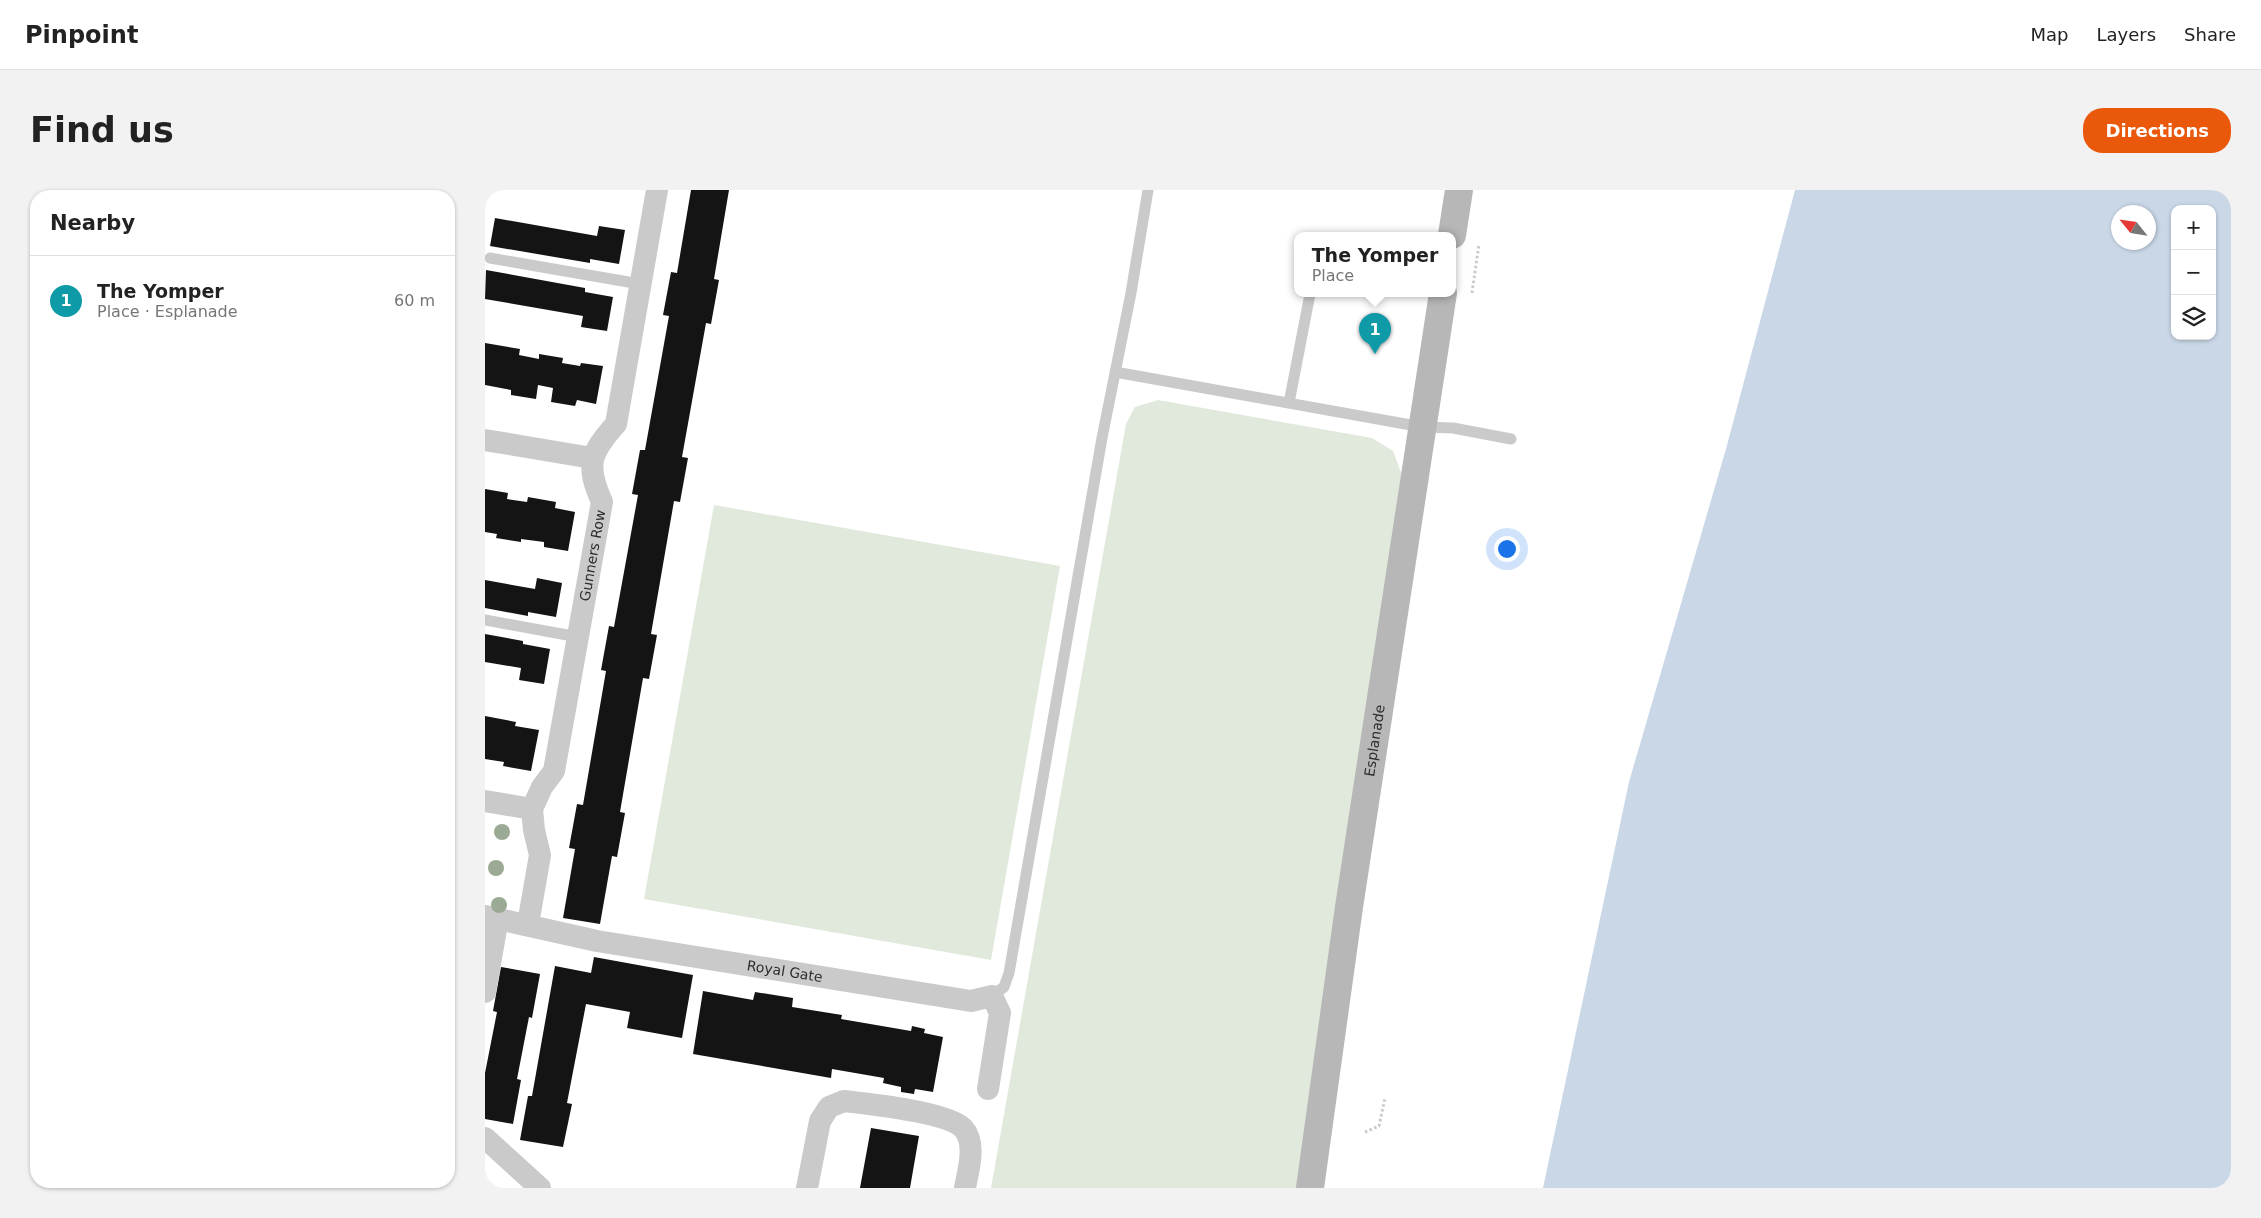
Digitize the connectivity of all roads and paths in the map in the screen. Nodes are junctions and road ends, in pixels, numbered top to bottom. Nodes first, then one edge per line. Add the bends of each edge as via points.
1 (657, 190) edge
2 (1148, 190) edge
3 (1459, 190) edge
4 (1452, 232) edge
5 (490, 258) dead end
6 (640, 284) junction
7 (1309, 297) edge
8 (1442, 297) edge
9 (1115, 372) junction
10 (1289, 404) junction
11 (1422, 427) junction
12 (1511, 439) dead end
13 (485, 440) edge
14 (592, 458) junction
15 (485, 620) edge
16 (578, 637) junction
17 (485, 801) edge
18 (532, 810) junction
19 (492, 917) edge
20 (528, 924) junction
21 (485, 992) edge
22 (992, 996) junction
23 (988, 1089) dead end
24 (1385, 1098) dead end
25 (1365, 1132) dead end
26 (485, 1138) edge
27 (540, 1188) edge
28 (807, 1188) edge
29 (965, 1188) edge
30 (1310, 1188) edge

1 - 6 street
2 - 9 lane
3 - 4 street
5 - 6 lane
6 - 14 street via 616,424
7 - 10 lane
8 - 11 street, Esplanade
9 - 10 lane
9 - 22 lane via 1009,973 1004,987
10 - 11 lane
11 - 12 lane via 1453,428
11 - 30 street, Esplanade
13 - 14 street
14 - 16 street, Gunners Row via 593,481 602,502
15 - 16 lane
16 - 18 street, Gunners Row via 555,771 542,787
17 - 18 street
18 - 20 street, Gunners Row via 533,830 540,855
19 - 20 street, Royal Gate
19 - 21 street
20 - 22 street, Royal Gate via 597,941 961,1000
22 - 23 street via 1000,1014
24 - 25 path via 1379,1126
26 - 27 street
28 - 29 street via 820,1121 829,1107 844,1101 948,1118 964,1129 971,1149

